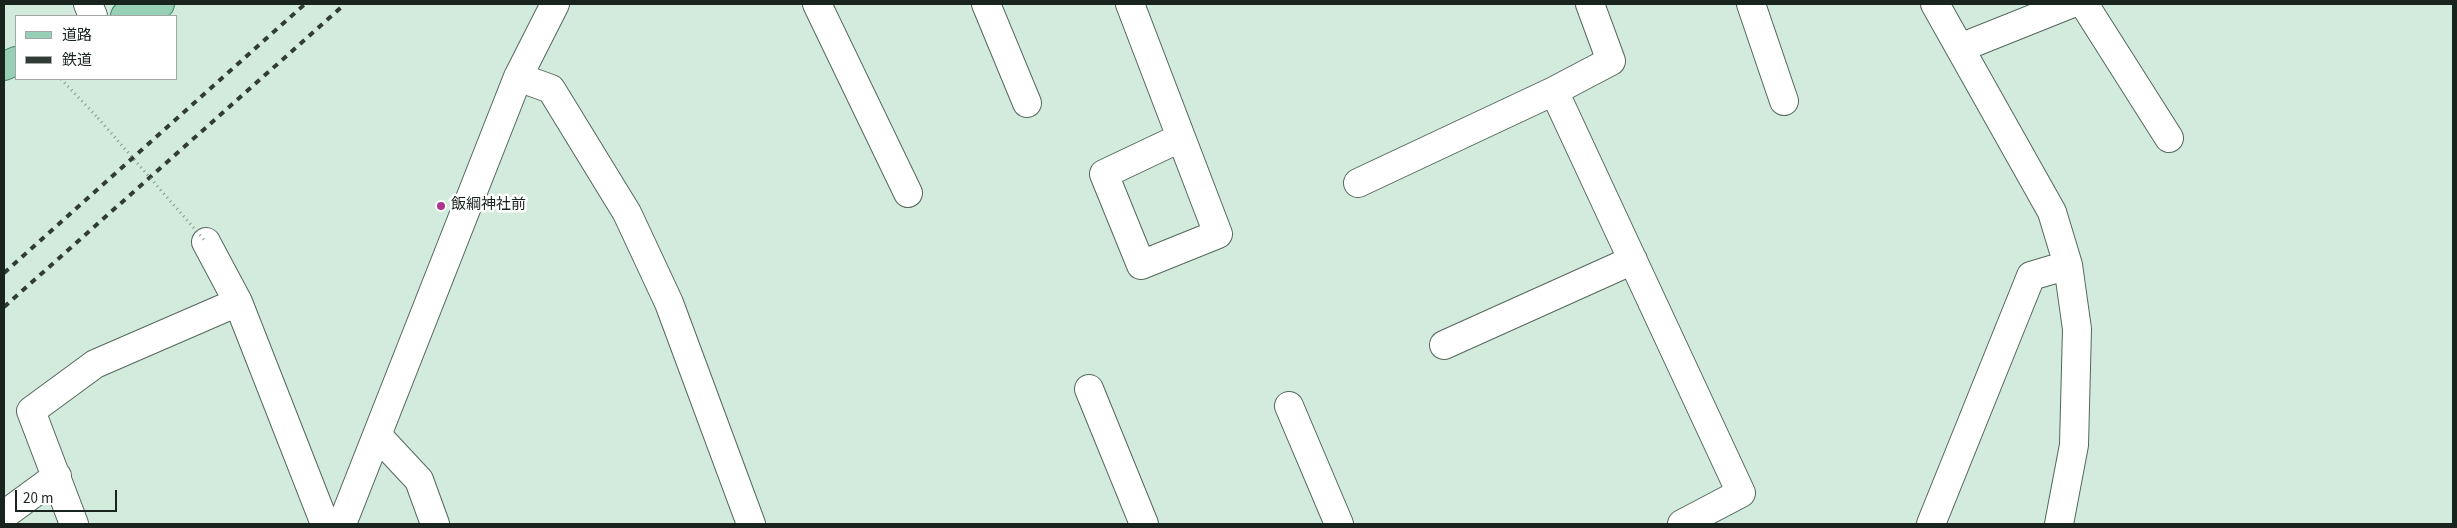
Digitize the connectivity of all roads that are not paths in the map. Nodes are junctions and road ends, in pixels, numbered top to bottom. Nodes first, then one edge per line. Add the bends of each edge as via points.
1 (160, 4) edge
2 (555, 4) edge
3 (818, 4) edge
4 (986, 4) edge
5 (1130, 4) edge
6 (1590, 4) edge
7 (1751, 4) edge
8 (1935, 4) edge
9 (2070, 4) edge
10 (2084, 4) edge
11 (128, 15) edge
12 (1960, 48) junction
13 (518, 77) junction
14 (1554, 91) junction
15 (1784, 101) dead end
16 (1027, 103) dead end
17 (1180, 138) junction
18 (2168, 138) dead end
19 (1358, 182) dead end
20 (908, 193) dead end
21 (206, 242) road end
22 (1634, 260) junction
23 (2068, 265) junction
24 (238, 302) junction
25 (1444, 345) dead end
26 (1089, 389) dead end
27 (1289, 406) dead end
28 (377, 435) junction
29 (57, 476) junction
30 (4, 515) edge
31 (74, 524) edge
32 (325, 524) edge
33 (342, 524) edge
34 (435, 524) edge
35 (751, 524) edge
36 (1144, 524) edge
37 (1339, 524) edge
38 (1682, 524) edge
39 (1931, 524) edge
40 (2058, 524) edge

1 - 11 main road
2 - 13 street
3 - 20 street
4 - 16 street
5 - 17 street
6 - 14 street via 1611,61
7 - 15 street
8 - 12 street
9 - 12 street
10 - 18 street
12 - 23 street via 2052,212
13 - 28 street
13 - 35 street via 551,89 626,213 669,303
14 - 19 street
14 - 22 street
17 - 17 street via 1218,234 1142,265 1104,174
21 - 24 street
22 - 25 street
22 - 38 street via 1741,493
23 - 39 street via 2031,276
23 - 40 street via 2077,329 2074,445
24 - 29 street via 95,364 31,411
24 - 32 street
26 - 36 street
27 - 37 street
28 - 33 street
28 - 34 street via 419,480
29 - 30 street
29 - 31 street

